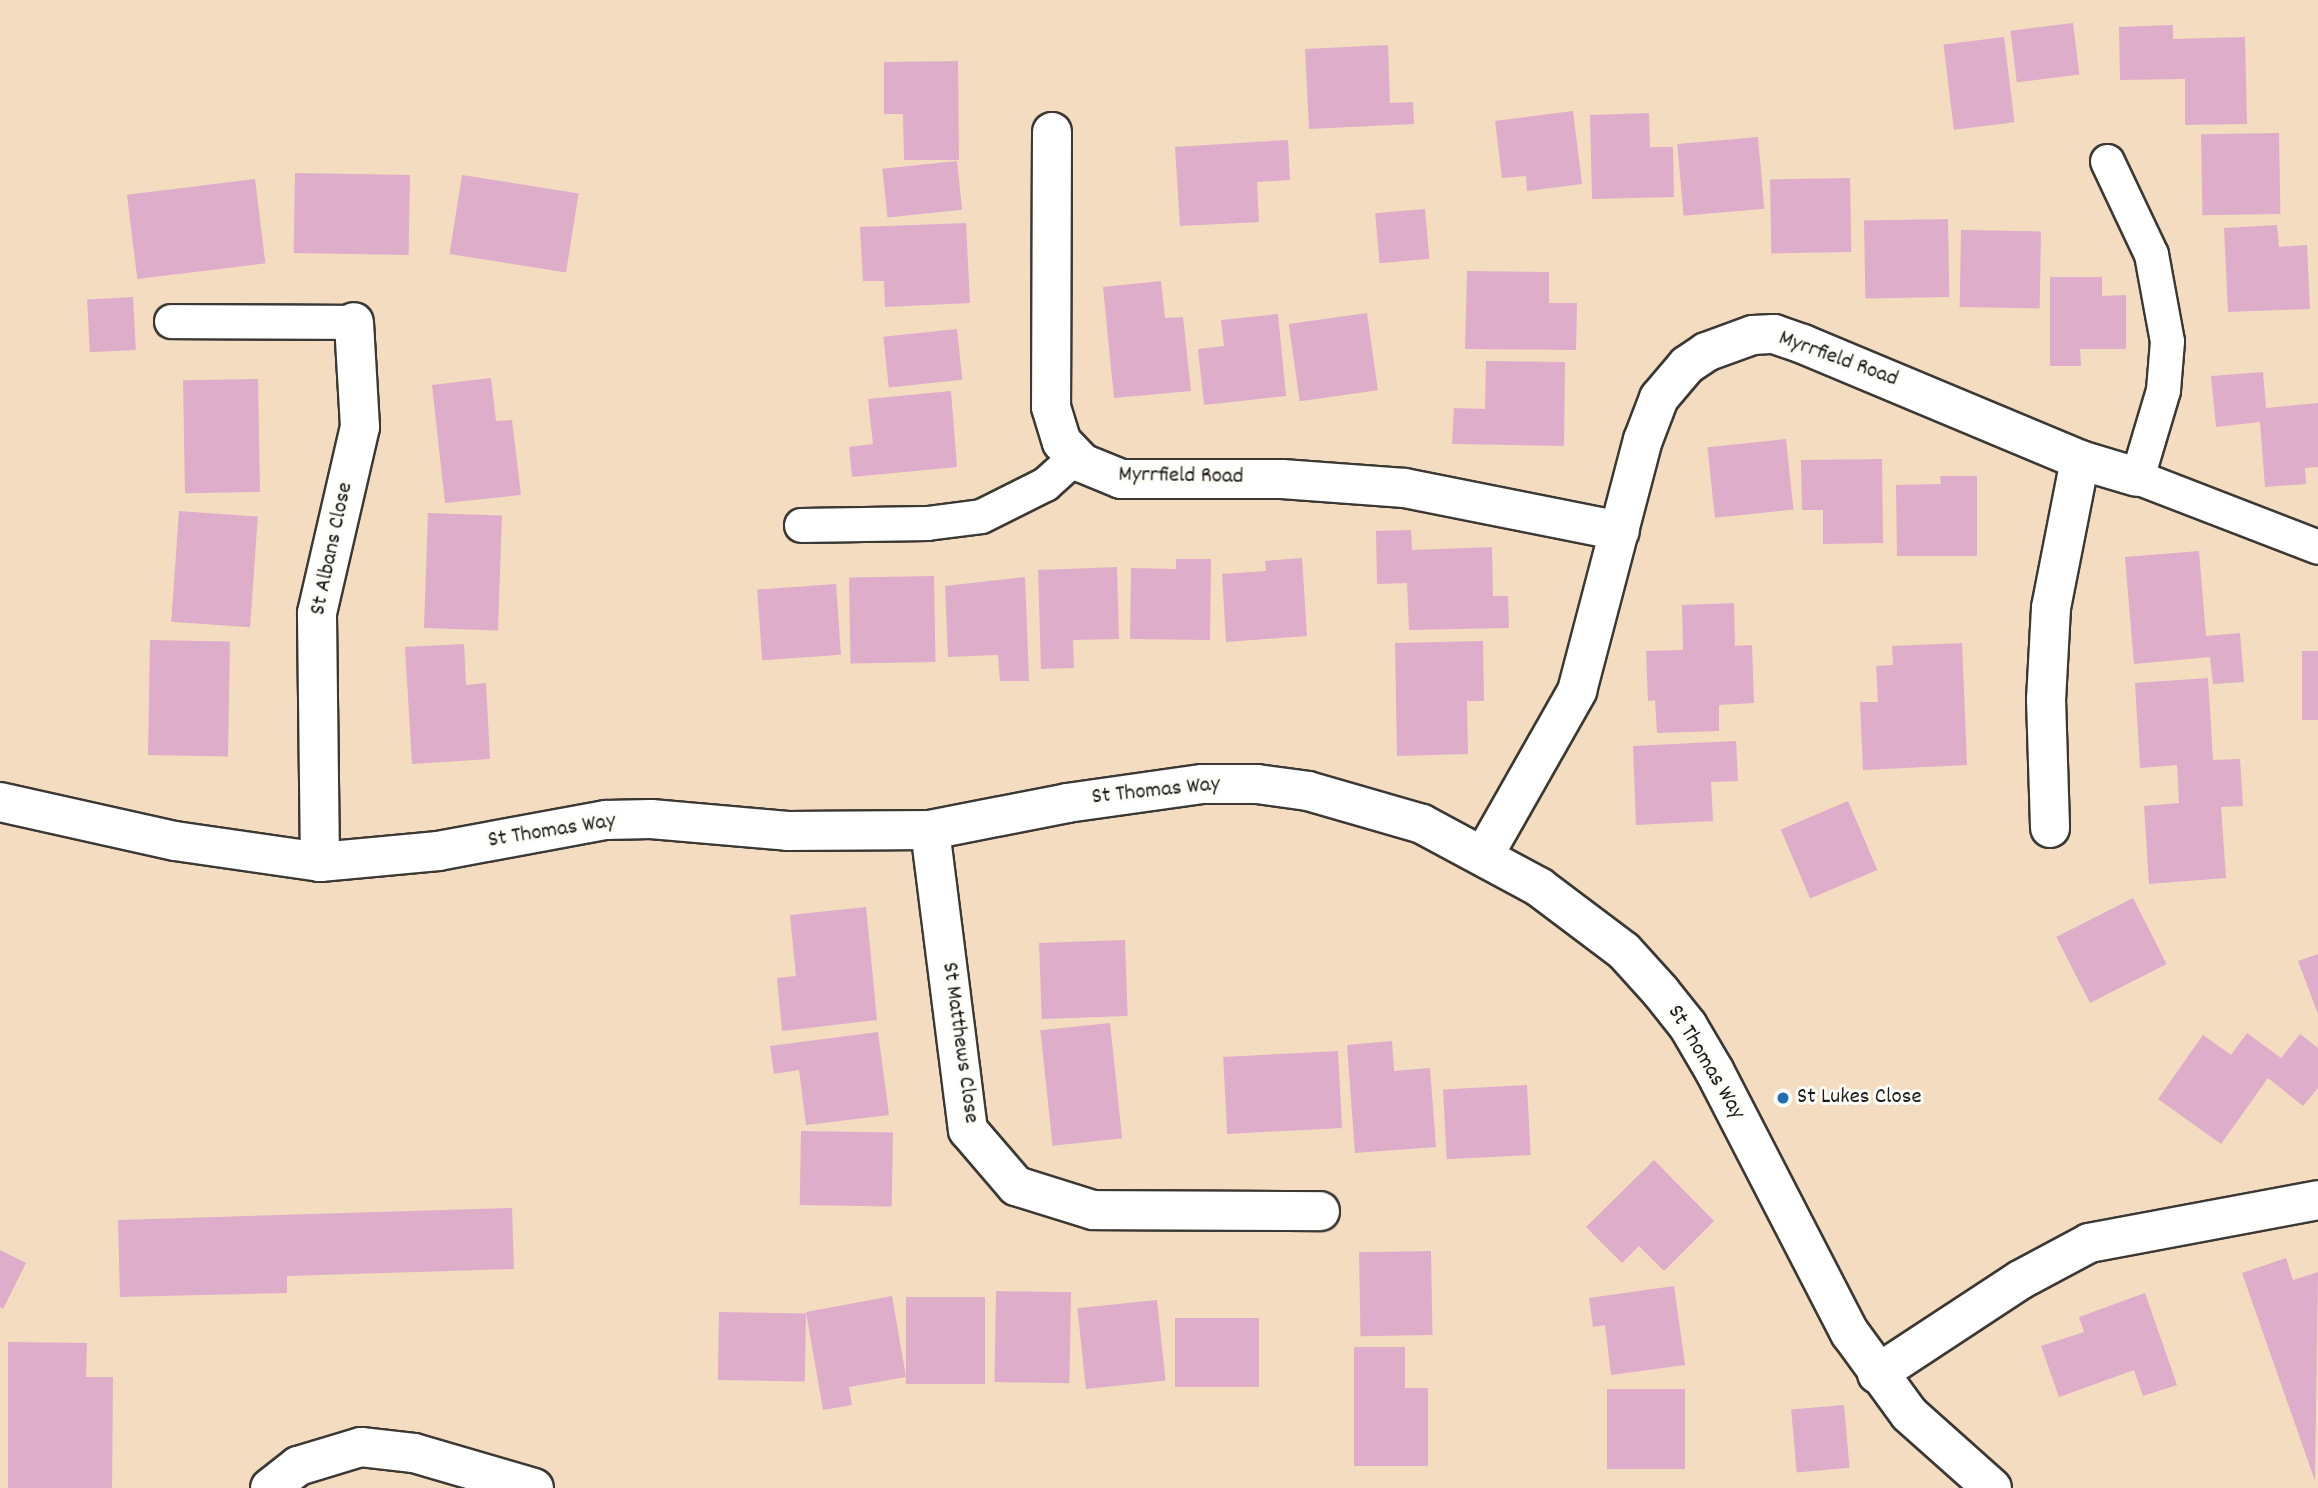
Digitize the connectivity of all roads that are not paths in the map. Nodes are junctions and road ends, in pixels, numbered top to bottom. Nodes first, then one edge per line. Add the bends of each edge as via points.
1 (1052, 132) dead end
2 (2107, 161) dead end
3 (171, 321) dead end
4 (354, 322) joint
5 (1075, 457) junction
6 (2080, 460) junction
7 (2137, 477) junction
8 (801, 525) dead end
9 (1620, 531) junction
10 (2318, 547) edge
11 (0, 802) edge
12 (2050, 828) dead end
13 (930, 830) junction
14 (1484, 855) junction
15 (320, 862) junction
16 (2318, 1200) edge
17 (1320, 1211) dead end
18 (1877, 1374) junction
19 (1969, 1482) edge
20 (270, 1488) edge
21 (534, 1488) edge

1 - 5 street, Myrrfield Road via 1051,407 1055,427
2 - 7 lane via 2151,254 2167,341 2163,390
3 - 4 lane
4 - 15 street, St Albans Close via 360,427 317,612
5 - 8 lane via 1045,484 981,516 927,523
5 - 9 street, Myrrfield Road via 1101,474 1121,479 1227,477 1368,484
6 - 7 street, Myrrfield Road
6 - 9 street, Myrrfield Road via 1803,344 1774,334 1753,335 1706,352 1686,365 1659,398
6 - 12 street via 2051,608 2046,699
7 - 10 lane
9 - 14 street, Myrrfield Road via 1577,691
11 - 15 street, St Thomas Way via 176,841
13 - 14 street, St Thomas Way via 1138,791 1257,784 1365,806 1422,824
13 - 15 street, St Thomas Way via 787,831 651,819 606,820 438,851
13 - 17 street, St Matthews Close via 968,1130 1016,1186 1093,1210
14 - 18 street, St Thomas Way via 1539,887 1624,951 1688,1026 1739,1116 1816,1274
16 - 18 street via 2089,1243 2020,1280
18 - 19 street, St Thomas Way
20 - 21 street via 298,1466 361,1447 414,1453

